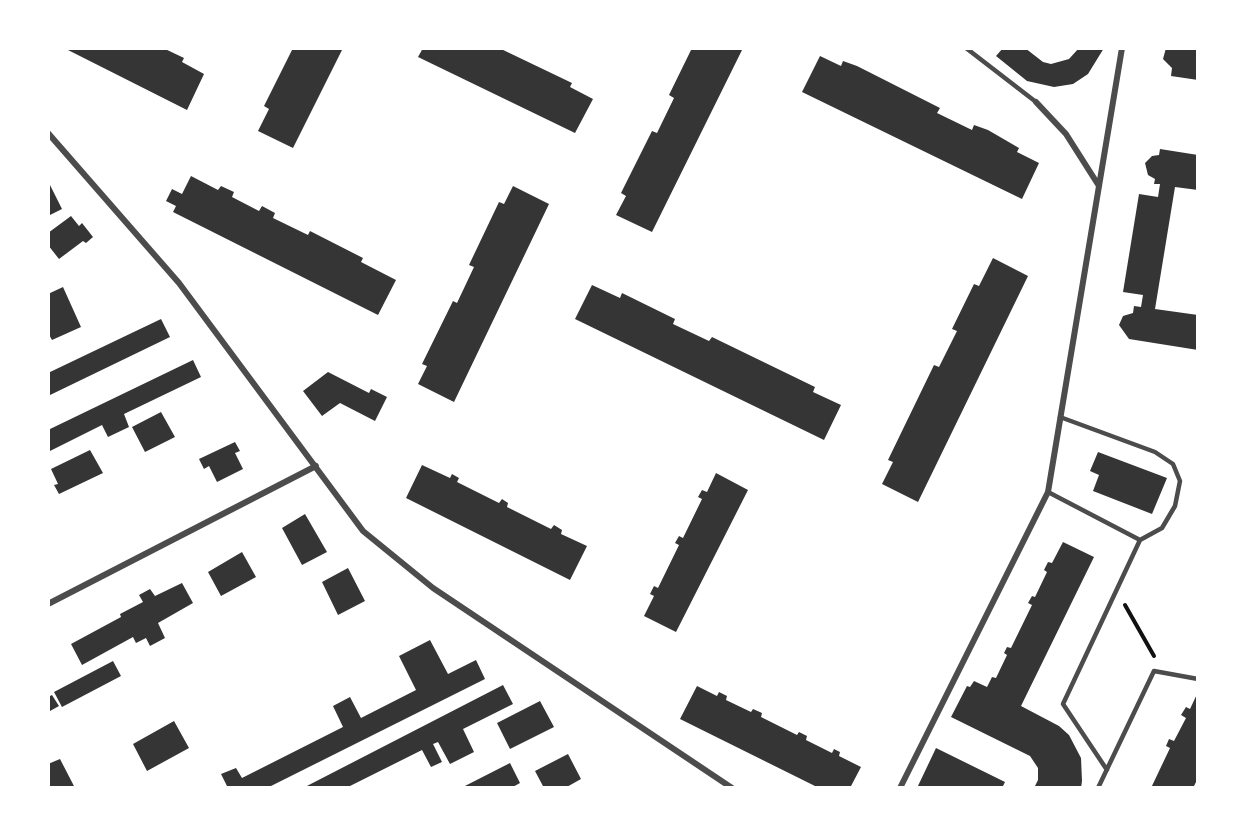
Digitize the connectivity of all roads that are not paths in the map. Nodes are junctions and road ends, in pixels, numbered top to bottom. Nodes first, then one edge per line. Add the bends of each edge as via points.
1 (966, 48) edge
2 (1122, 48) edge
3 (1036, 102) joint
4 (48, 132) edge
5 (1099, 186) junction
6 (1060, 417) junction
7 (316, 466) junction
8 (1048, 492) junction
9 (1140, 540) junction
10 (48, 604) edge
11 (1198, 679) edge
12 (1107, 770) junction
13 (732, 788) edge
14 (900, 788) edge
15 (1098, 788) edge

1 - 3 lane
2 - 5 street
3 - 5 street via 1066,134
4 - 7 street via 179,283
5 - 6 street
6 - 8 street
6 - 9 lane via 1155,452 1173,464 1180,481 1175,506 1162,528
7 - 10 street
7 - 13 street via 363,531 433,588
8 - 9 lane
8 - 14 street
9 - 12 lane via 1063,704
11 - 12 lane via 1154,671
12 - 15 lane

